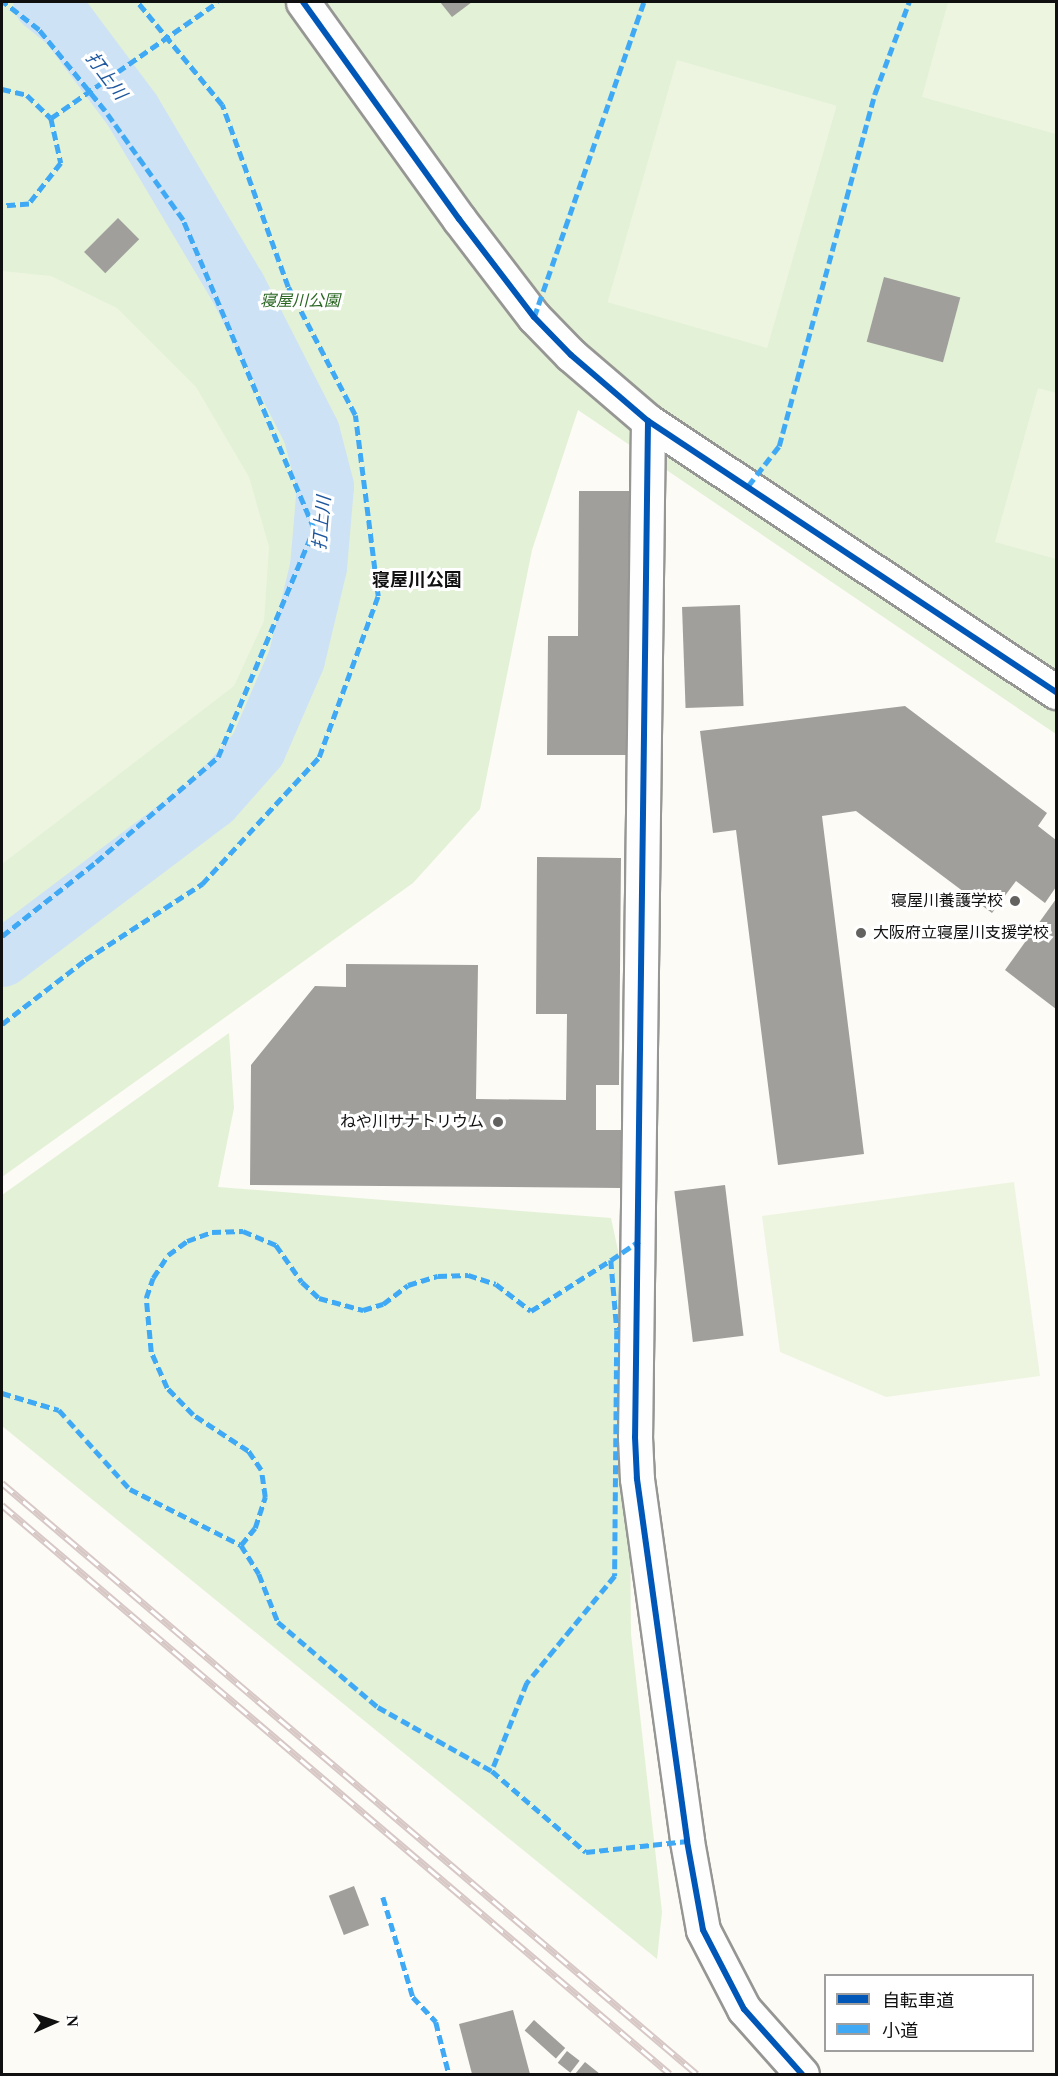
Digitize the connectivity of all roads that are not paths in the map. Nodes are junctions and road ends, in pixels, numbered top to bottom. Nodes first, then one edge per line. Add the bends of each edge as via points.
1 (303, 2) edge
2 (648, 421) junction
3 (1056, 692) edge
4 (802, 2074) edge

1 - 2 street via 534,317
2 - 3 street
2 - 4 street via 637,1479 703,1930 744,2009

